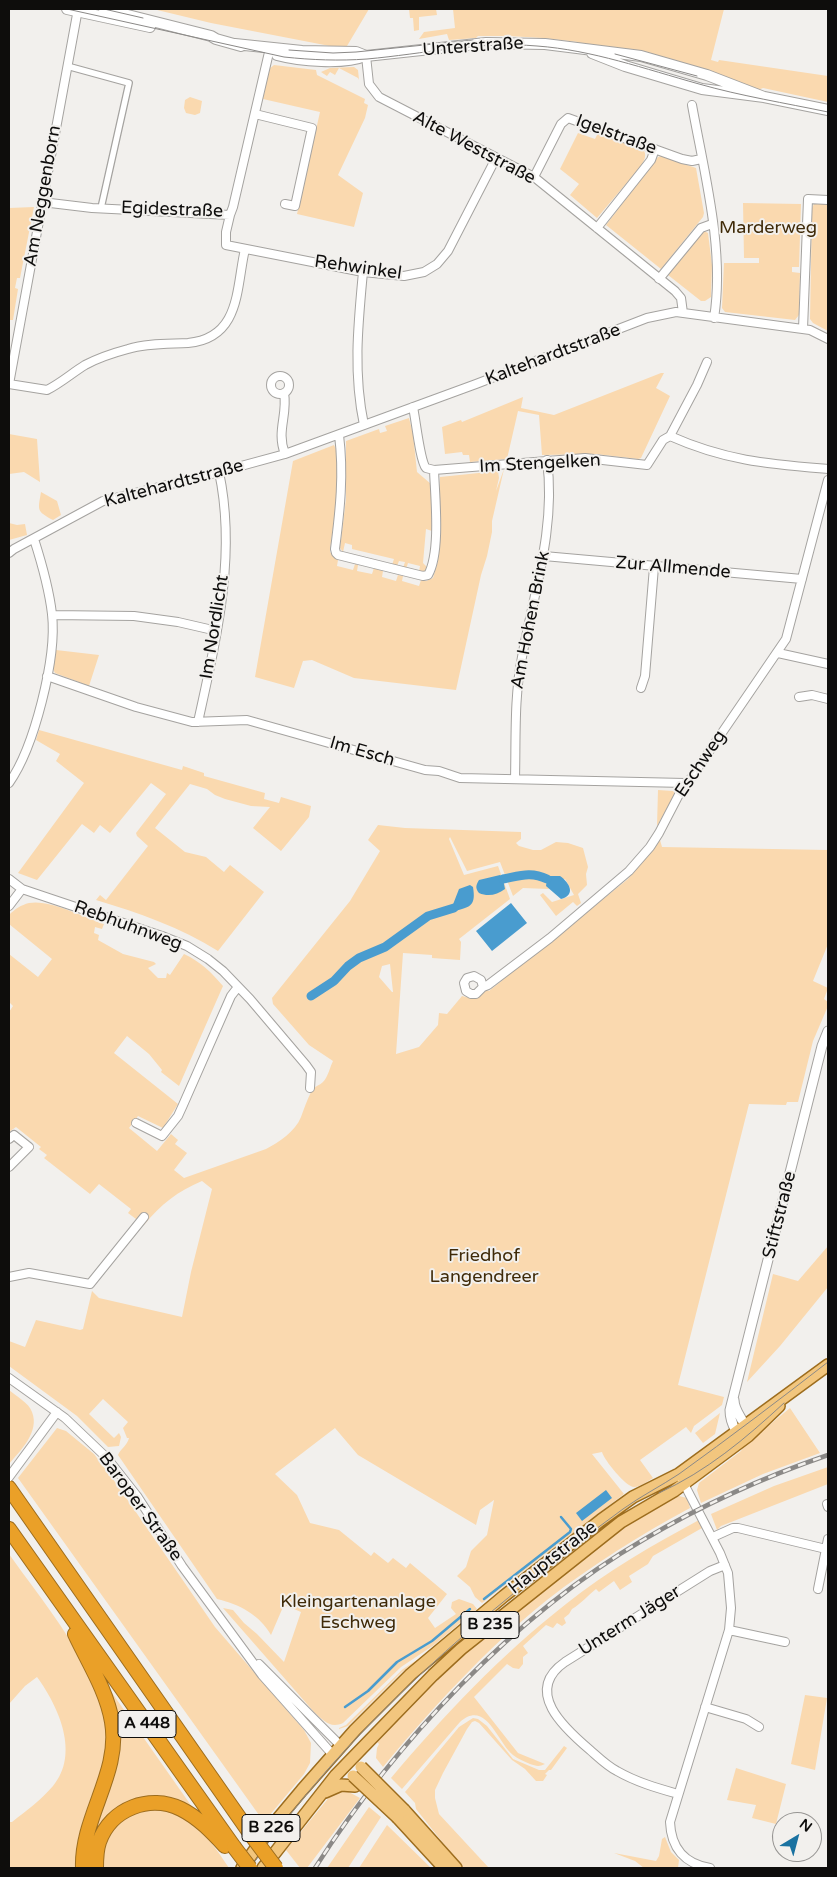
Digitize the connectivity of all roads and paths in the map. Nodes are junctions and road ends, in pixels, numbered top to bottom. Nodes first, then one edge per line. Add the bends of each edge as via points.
1 (104, 9) edge
2 (74, 10) edge
3 (216, 40) junction
4 (581, 49) junction
5 (269, 50) junction
6 (366, 56) junction
7 (67, 66) junction
8 (764, 96) junction
9 (692, 105) dead end
10 (828, 110) edge
11 (254, 114) junction
12 (655, 149) junction
13 (496, 158) junction
14 (702, 159) junction
15 (534, 177) junction
16 (828, 200) edge
17 (42, 202) junction
18 (285, 204) dead end
19 (101, 208) junction
20 (230, 214) junction
21 (712, 224) junction
22 (597, 228) junction
23 (245, 249) junction
24 (363, 272) junction
25 (660, 278) junction
26 (683, 314) junction
27 (714, 318) junction
28 (803, 329) junction
29 (828, 339) edge
30 (707, 362) dead end
31 (9, 384) edge
32 (284, 393) dead end
33 (413, 407) junction
34 (364, 425) junction
35 (339, 435) junction
36 (670, 436) junction
37 (284, 454) junction
38 (547, 460) junction
39 (828, 469) edge
40 (434, 470) junction
41 (219, 472) junction
42 (828, 480) edge
43 (827, 489) edge
44 (34, 539) junction
45 (10, 550) edge
46 (544, 556) junction
47 (654, 567) junction
48 (802, 579) junction
49 (52, 616) junction
50 (217, 631) junction
51 (778, 653) junction
52 (828, 664) edge
53 (47, 676) junction
54 (641, 688) dead end
55 (799, 697) dead end
56 (828, 699) edge
57 (198, 722) junction
58 (515, 779) junction
59 (685, 783) junction
60 (9, 784) edge
61 (9, 879) edge
62 (22, 889) junction
63 (9, 906) edge
64 (238, 987) junction
65 (483, 987) junction
66 (828, 1032) edge
67 (310, 1088) dead end
68 (136, 1123) dead end
69 (9, 1140) edge
70 (9, 1167) edge
71 (144, 1217) dead end
72 (9, 1277) edge
73 (828, 1365) edge
74 (9, 1378) edge
75 (57, 1412) junction
76 (743, 1430) junction
77 (9, 1477) edge
78 (682, 1478) junction
79 (9, 1488) edge
80 (9, 1529) edge
81 (712, 1537) junction
82 (828, 1539) edge
83 (826, 1550) junction
84 (725, 1565) junction
85 (818, 1588) dead end
86 (60, 1602) junction
87 (729, 1630) junction
88 (785, 1642) dead end
89 (706, 1707) junction
90 (759, 1727) dead end
91 (373, 1735) junction
92 (337, 1750) junction
93 (348, 1762) junction
94 (363, 1763) junction
95 (350, 1780) junction
96 (375, 1789) junction
97 (322, 1793) junction
98 (678, 1794) junction
99 (401, 1814) junction
100 (232, 1848) junction
101 (83, 1868) edge
102 (96, 1868) edge
103 (242, 1868) edge
104 (249, 1868) edge
105 (262, 1868) edge
106 (276, 1868) edge
107 (444, 1868) edge
108 (456, 1868) edge
109 (710, 1868) edge

1 - 3 main road, Unterstraße via 211,36
2 - 3 main road, Unterstraße
2 - 7 street, Am Neggenborn
3 - 5 main road, Unterstraße
4 - 6 main road, Unterstraße via 532,43 486,43
4 - 8 main road, Unterstraße via 641,56 706,74
4 - 8 main road, Unterstraße via 702,89
5 - 6 main road, Unterstraße via 356,52
5 - 11 street, Egidestraße
6 - 13 street, Alte Weststraße via 369,84 379,97
7 - 17 street, Am Neggenborn
7 - 19 street via 129,83
8 - 10 main road, Unterstraße
9 - 14 street
11 - 18 street via 312,128 295,206
11 - 20 street, Egidestraße
12 - 14 street, Igelstraße via 682,159
12 - 15 street, Igelstraße via 568,118 561,124
12 - 22 street via 651,160
13 - 15 street, Alte Weststraße
13 - 24 street, Rehwinkel via 448,252 430,270 404,276
14 - 21 street
15 - 22 street, Alte Weststraße
16 - 28 street via 808,199
17 - 19 street, Egidestraße
17 - 31 street, Am Neggenborn
19 - 20 street, Egidestraße
20 - 23 street, Rehwinkel via 226,245
21 - 25 street via 701,228
21 - 27 street via 718,260
22 - 25 street, Alte Weststraße
23 - 24 street, Rehwinkel
23 - 31 street via 231,316 213,335 198,342 148,345 112,354 85,365 47,390
24 - 34 street via 357,376
25 - 26 street, Alte Weststraße via 681,298
26 - 27 street, Kaltehardtstraße
26 - 33 street, Kaltehardtstraße via 676,312 647,318
27 - 28 street, Kaltehardtstraße
28 - 29 street, Kaltehardtstraße
30 - 36 street
32 - 37 street via 280,440
33 - 34 street, Kaltehardtstraße
33 - 40 street via 422,463
34 - 35 street, Kaltehardtstraße
35 - 37 street, Kaltehardtstraße
35 - 40 street via 342,491 335,549 338,555 428,576 433,564 435,532
36 - 38 street, Im Stengelken via 663,440 646,464 597,459
36 - 39 street via 726,457
37 - 41 street, Kaltehardtstraße
38 - 40 street, Im Stengelken
38 - 46 street, Am Hohen Brink via 549,484
41 - 44 street, Kaltehardtstraße via 103,500
41 - 50 street, Im Nordlicht via 226,549 224,593
42 - 43 street, Eschweg
43 - 48 street, Eschweg
44 - 45 street, Kaltehardtstraße
44 - 49 street via 46,574
46 - 47 street, Zur Allmende
46 - 58 street, Am Hohen Brink via 516,694
47 - 48 street, Zur Allmende
47 - 54 street via 645,676
48 - 51 street, Eschweg via 786,639
49 - 50 street via 134,616
49 - 53 street
50 - 57 street, Im Nordlicht
51 - 52 street
51 - 59 street, Eschweg
53 - 57 street, Im Esch via 136,707
53 - 60 street via 30,742
55 - 56 street via 812,695
57 - 58 street, Im Esch via 244,719 460,778
58 - 59 street, Im Esch
59 - 65 street, Eschweg via 659,833 629,872 550,938
61 - 62 street, Rebhuhnweg
62 - 63 street
62 - 64 street, Rebhuhnweg via 183,944 208,959
64 - 67 street, Rebhuhnweg via 311,1072
64 - 68 street via 231,996 184,1105 173,1122 162,1136
65 - 65 street, Eschweg via 473,995 464,989 464,983 467,978 477,976
66 - 76 street, Stiftstraße via 730,1407 730,1416
69 - 70 street via 14,1135 28,1147
71 - 72 street via 90,1284 29,1273
73 - 76 main road, Hauptstraße / B 235
74 - 75 street, Baroper Straße
75 - 77 street
75 - 92 street, Baroper Straße via 91,1441 119,1473 207,1601 250,1656
76 - 78 main road, Hauptstraße / B 235
78 - 81 street
78 - 91 main road, Hauptstraße / B 235 via 674,1491 621,1522 504,1614 433,1675
78 - 92 main road, Hauptstraße / B 235 via 634,1497 504,1596 411,1674
79 - 106 highway, A 448, bridge
80 - 86 highway, A 448
81 - 83 street via 738,1528
81 - 84 street
82 - 83 street
83 - 85 street
84 - 87 street via 730,1588
84 - 98 street, Unterm Jäger via 710,1571 565,1662 551,1676 547,1689 549,1703 559,1720 605,1763 640,1782
86 - 100 highway, A 448
86 - 101 highway via 109,1705 113,1724 112,1756 85,1838
87 - 88 street
87 - 89 street
89 - 90 street via 746,1719
89 - 98 street
91 - 93 main road, Hauptstraße / B 235
91 - 94 main road, Hauptstraße via 366,1746
92 - 93 main road, Baroper Straße
92 - 103 main road, Hauptstraße / B 226 via 287,1808
93 - 94 main road, Baroper Straße
93 - 95 main road, Baroper Straße
93 - 97 main road, Hauptstraße / B 226
94 - 96 main road, Baroper Straße, bridge
95 - 96 main road, Baroper Straße, bridge
95 - 97 main road
96 - 99 main road, Baroper Straße, bridge
97 - 105 main road, Hauptstraße / B 226
98 - 109 street via 670,1822 674,1844 690,1862
99 - 107 main road, Baroper Straße
99 - 108 main road, Baroper Straße
100 - 102 highway via 180,1808 160,1803 140,1804 122,1812 109,1824 96,1852
100 - 104 highway, bridge

